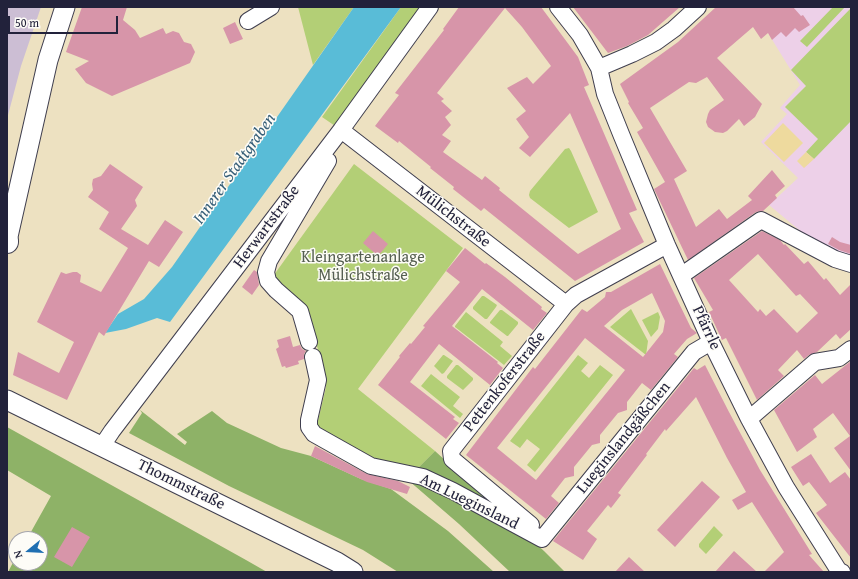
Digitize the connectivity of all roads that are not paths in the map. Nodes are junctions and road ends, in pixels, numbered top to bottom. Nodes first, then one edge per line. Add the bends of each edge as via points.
1 (65, 7) edge
2 (271, 7) edge
3 (430, 7) edge
4 (558, 7) edge
5 (698, 7) edge
6 (248, 21) dead end
7 (599, 68) junction
8 (340, 132) junction
9 (7, 242) edge
10 (667, 245) junction
11 (851, 264) edge
12 (682, 275) junction
13 (566, 304) junction
14 (711, 342) junction
15 (851, 349) edge
16 (7, 400) edge
17 (750, 418) junction
18 (102, 446) junction
19 (543, 538) junction
20 (353, 572) edge
21 (842, 572) edge

1 - 9 street via 46,67
2 - 6 street
3 - 8 street, Herwartstraße
4 - 7 street, Pfärrle via 580,35
5 - 7 street via 656,42
7 - 10 street, Pfärrle via 605,94
8 - 13 street, Mülichstraße
8 - 18 street, Herwartstraße via 191,325
8 - 19 street, Am Lueginsland via 334,151 269,261 266,272 268,281 300,311 311,349 318,380 309,427 314,434 371,466 423,476
10 - 12 street, Pfärrle
10 - 13 street, Pettenkoferstraße via 576,295
11 - 12 street via 835,260 761,220
12 - 14 street, Pfärrle
13 - 19 street, Pettenkoferstraße via 451,451 452,459
14 - 17 street, Pfärrle
14 - 19 street, Lueginslandgäßchen via 694,352
15 - 17 street via 839,358 815,362
16 - 18 street, Thommstraße
17 - 21 street, Pfärrle via 789,491
18 - 20 street, Thommstraße

